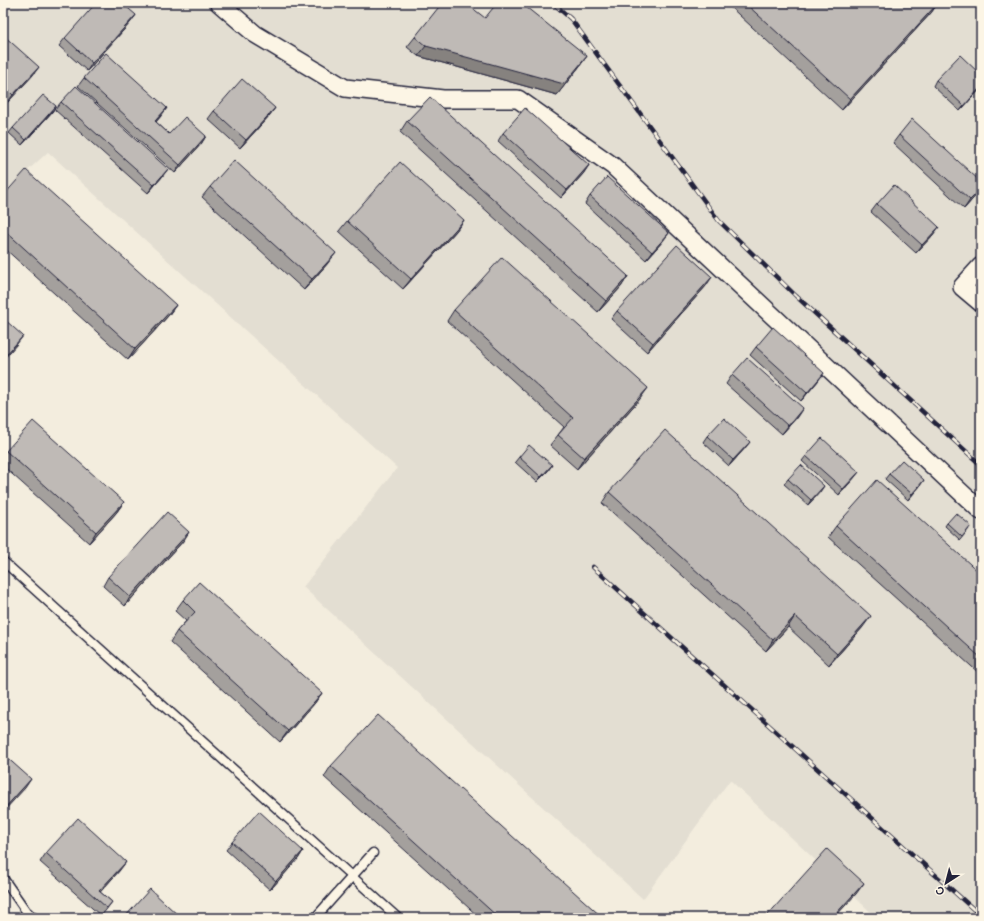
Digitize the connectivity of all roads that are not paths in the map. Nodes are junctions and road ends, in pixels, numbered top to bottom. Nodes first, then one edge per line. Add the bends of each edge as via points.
1 (219, 3) edge
2 (981, 266) edge
3 (981, 303) edge
4 (981, 511) edge
5 (3, 561) edge
6 (373, 852) dead end
7 (352, 877) junction
8 (3, 878) edge
9 (34, 918) edge
10 (315, 918) edge
11 (398, 918) edge

1 - 4 street via 255,34 345,88 443,99 518,99 613,166
2 - 3 street via 962,287
5 - 7 lane
6 - 7 lane
7 - 10 lane
7 - 11 lane
8 - 9 lane via 26,911

